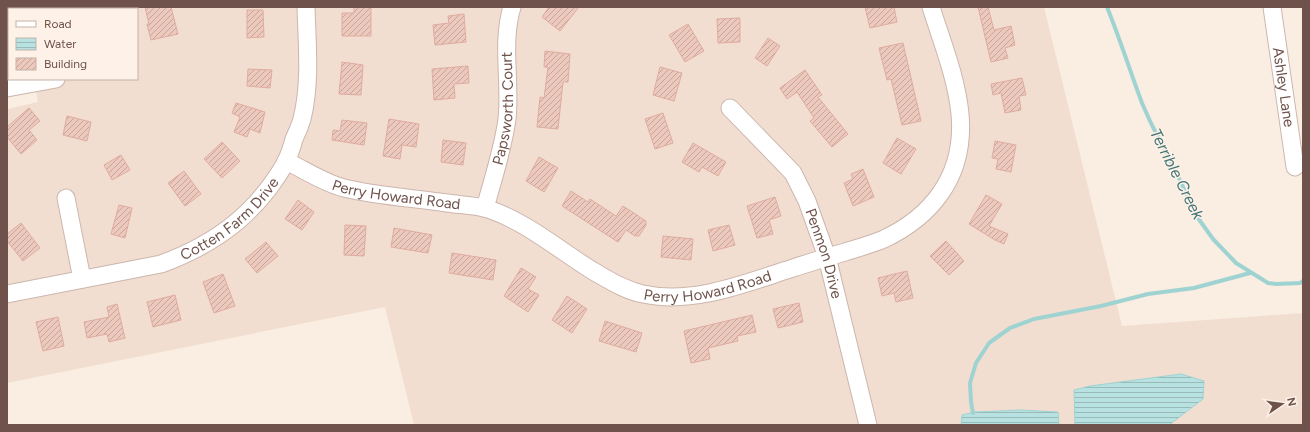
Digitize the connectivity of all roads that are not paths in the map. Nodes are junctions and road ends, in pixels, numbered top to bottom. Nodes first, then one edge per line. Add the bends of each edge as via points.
1 (306, 7) edge
2 (512, 7) edge
3 (930, 7) edge
4 (1272, 7) edge
5 (51, 80) edge
6 (7, 88) edge
7 (730, 108) dead end
8 (286, 161) junction
9 (1295, 167) dead end
10 (66, 198) dead end
11 (485, 208) junction
12 (827, 257) junction
13 (82, 279) junction
14 (7, 294) edge
15 (868, 425) edge

1 - 8 street, Cotten Farm Drive via 305,97 302,120
2 - 11 street, Papsworth Court via 506,41 507,118
3 - 12 street, Perry Howard Road via 958,97 961,131 957,162 946,186 913,223 882,240
4 - 9 street, Ashley Lane
5 - 6 street
7 - 12 street, Penmon Drive via 793,173 807,201
8 - 11 street, Perry Howard Road via 343,188
8 - 13 street, Cotten Farm Drive via 259,201 226,232 205,245 161,264
10 - 13 street
11 - 12 street, Perry Howard Road via 508,216 614,284 643,294 667,297 710,292
12 - 15 street, Penmon Drive
13 - 14 street, Cotten Farm Drive

